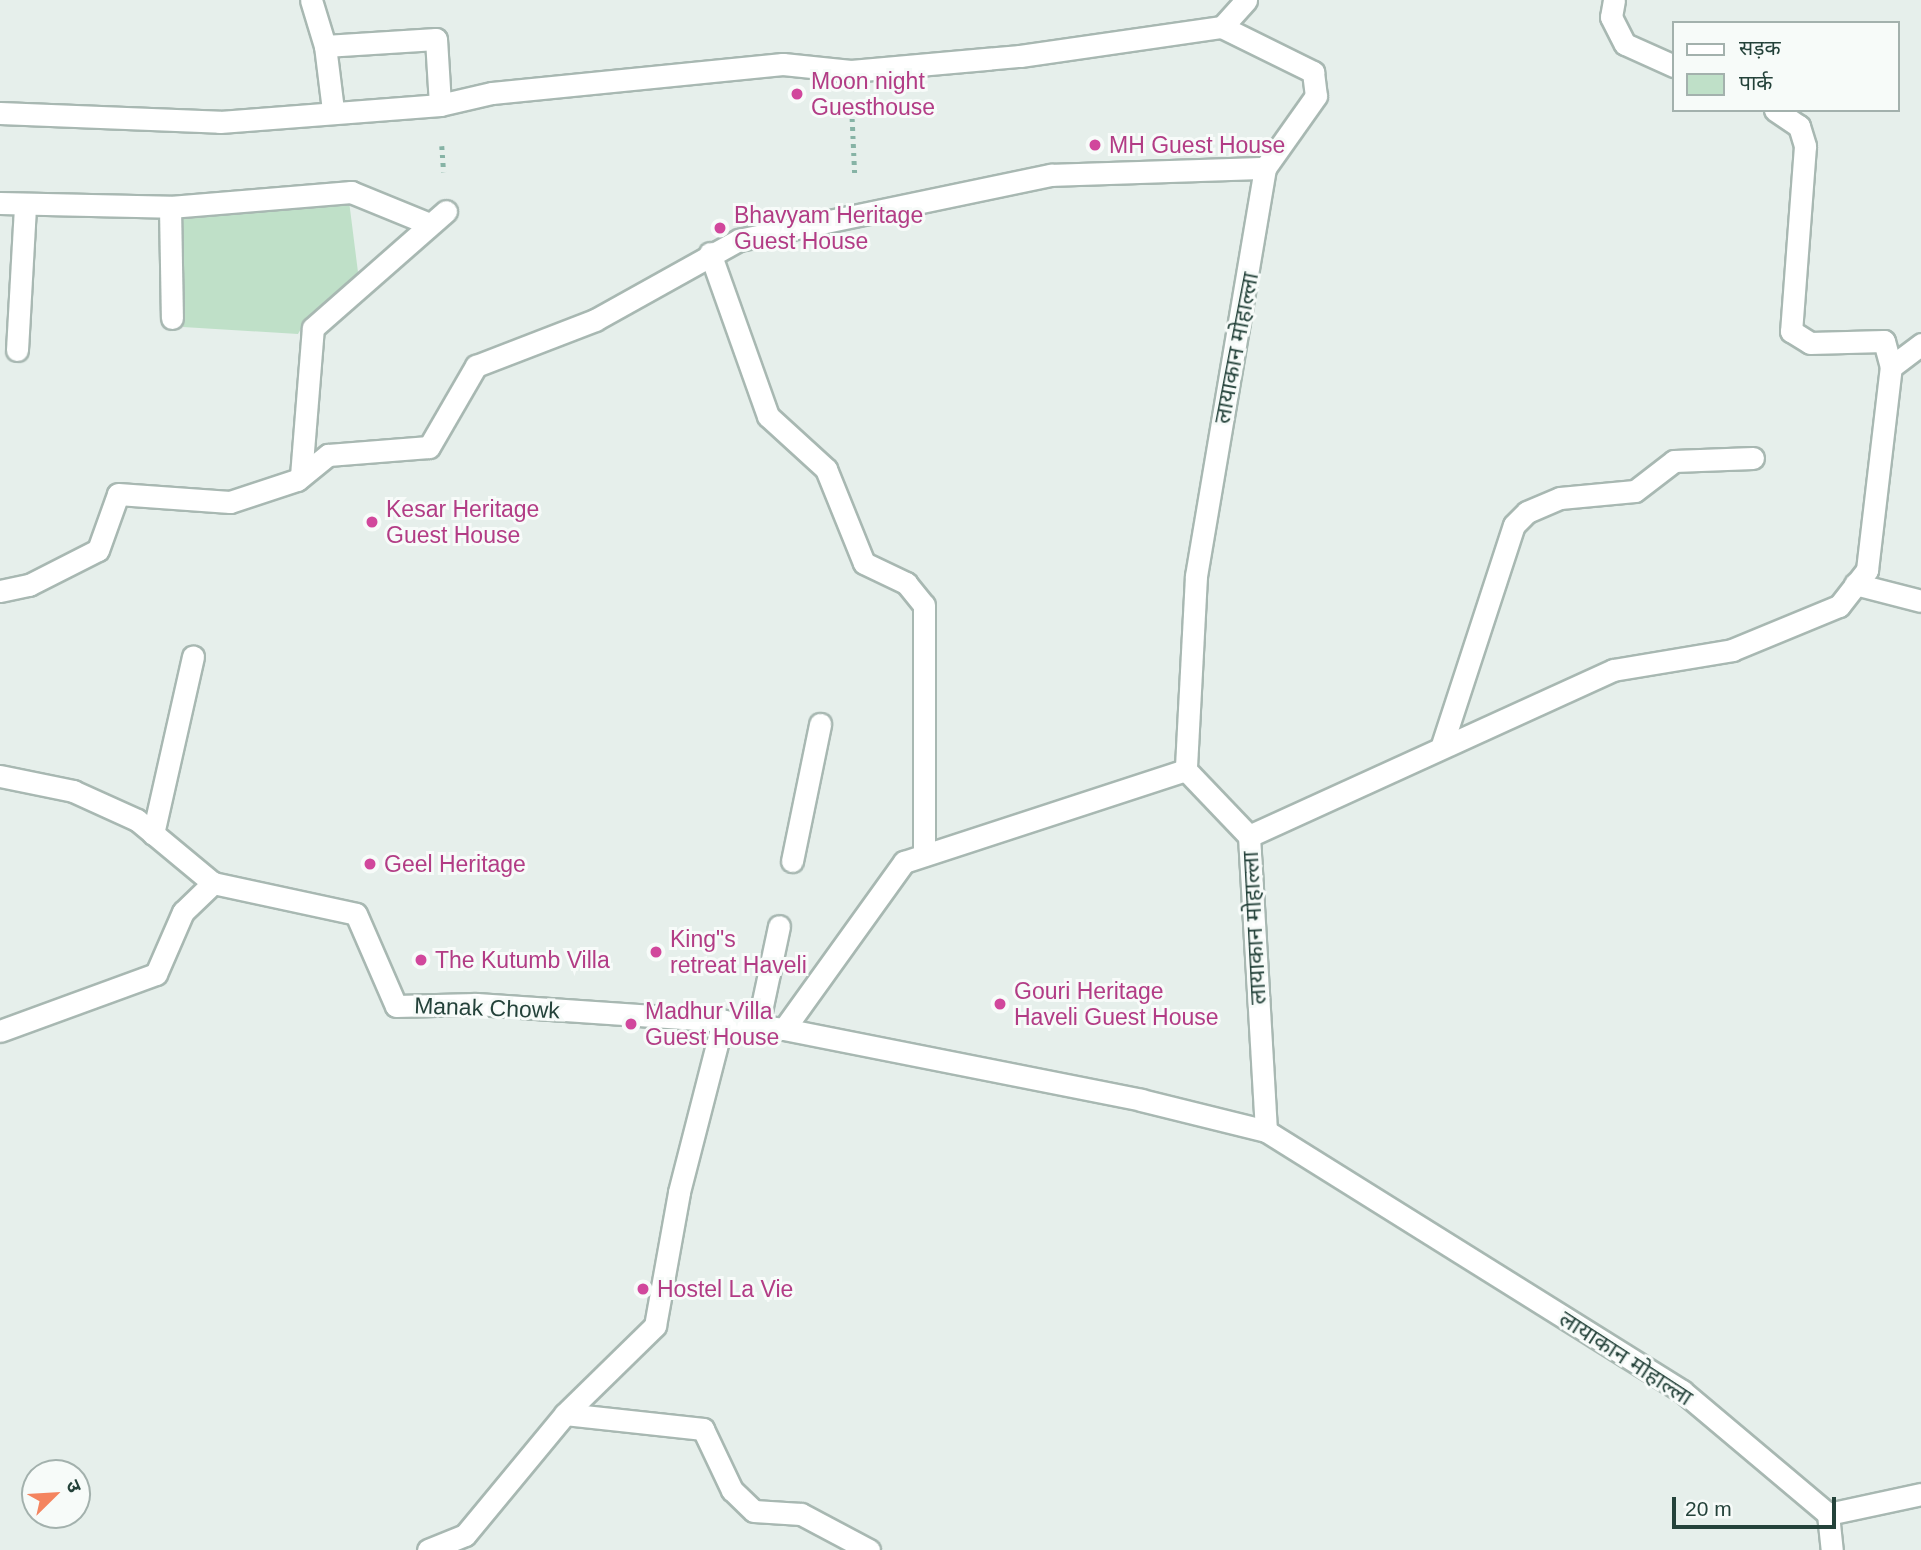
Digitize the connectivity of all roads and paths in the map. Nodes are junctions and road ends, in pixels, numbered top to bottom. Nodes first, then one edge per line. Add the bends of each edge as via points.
1 (311, 0) edge
2 (1247, 0) edge
3 (1614, 0) edge
4 (1222, 27) junction
5 (325, 46) junction
6 (1672, 65) edge
7 (850, 71) junction
8 (440, 105) junction
9 (333, 110) junction
10 (1778, 112) edge
11 (0, 113) edge
12 (1265, 168) junction
13 (0, 204) edge
14 (25, 206) junction
15 (170, 207) junction
16 (446, 211) joint
17 (857, 213) junction
18 (428, 223) junction
19 (710, 253) junction
20 (172, 318) dead end
21 (1921, 344) edge
22 (17, 350) dead end
23 (1891, 367) junction
24 (1753, 458) dead end
25 (301, 476) junction
26 (1855, 584) junction
27 (0, 591) edge
28 (1921, 601) edge
29 (193, 656) dead end
30 (820, 724) dead end
31 (1442, 745) junction
32 (1186, 769) junction
33 (0, 776) edge
34 (153, 834) junction
35 (1249, 836) junction
36 (924, 855) junction
37 (792, 861) dead end
38 (213, 883) junction
39 (779, 926) dead end
40 (723, 1021) junction
41 (758, 1025) junction
42 (784, 1028) junction
43 (0, 1031) edge
44 (1266, 1131) junction
45 (565, 1415) junction
46 (1921, 1494) edge
47 (1828, 1514) junction
48 (428, 1550) edge
49 (869, 1550) edge
50 (1832, 1550) edge

1 - 5 street
2 - 4 street
3 - 6 street via 1611,17 1625,44
4 - 7 street
4 - 12 street, लायाकान मोहाल्ला via 1313,72 1316,96
5 - 8 street via 436,39
5 - 9 street
7 - 8 street via 783,64 492,93
7 - 17 path
8 - 9 street
8 - 16 path
9 - 11 street via 220,121
10 - 23 street via 1799,126 1805,146 1791,331 1810,343 1884,341
12 - 17 street via 1051,175
12 - 32 street, लायाकान मोहाल्ला via 1196,576
13 - 14 street
14 - 15 street
14 - 22 street
15 - 18 street via 351,192
15 - 20 street
16 - 18 street
17 - 19 street
18 - 25 street via 366,288 313,328
19 - 25 street via 594,320 476,366 429,447 328,455
19 - 36 street via 768,416 826,469 864,563 906,583 923,605
21 - 23 street
23 - 26 street via 1867,570
24 - 31 street via 1674,461 1635,491 1560,498 1527,512 1514,525
25 - 27 street via 230,502 118,494 98,550 29,585
26 - 28 street
26 - 31 street via 1839,606 1732,650 1613,670
29 - 34 street
30 - 37 street
31 - 35 street via 1345,797
32 - 35 street, लायाकान मोहाल्ला
32 - 36 street
33 - 34 street via 73,791
34 - 38 street
35 - 44 street, लायाकान मोहाल्ला
36 - 42 street via 904,862
38 - 40 street, Manak Chowk via 356,914 396,1006 476,1004
38 - 43 street via 183,912 156,974
39 - 41 street
40 - 41 street
40 - 45 street via 679,1192 654,1326
41 - 42 street
42 - 44 street via 1141,1100
44 - 47 street, लायाकान मोहाल्ला via 1682,1391
45 - 48 street via 465,1535
45 - 49 street via 703,1429 732,1490 754,1511 801,1514
46 - 47 street
47 - 50 street

